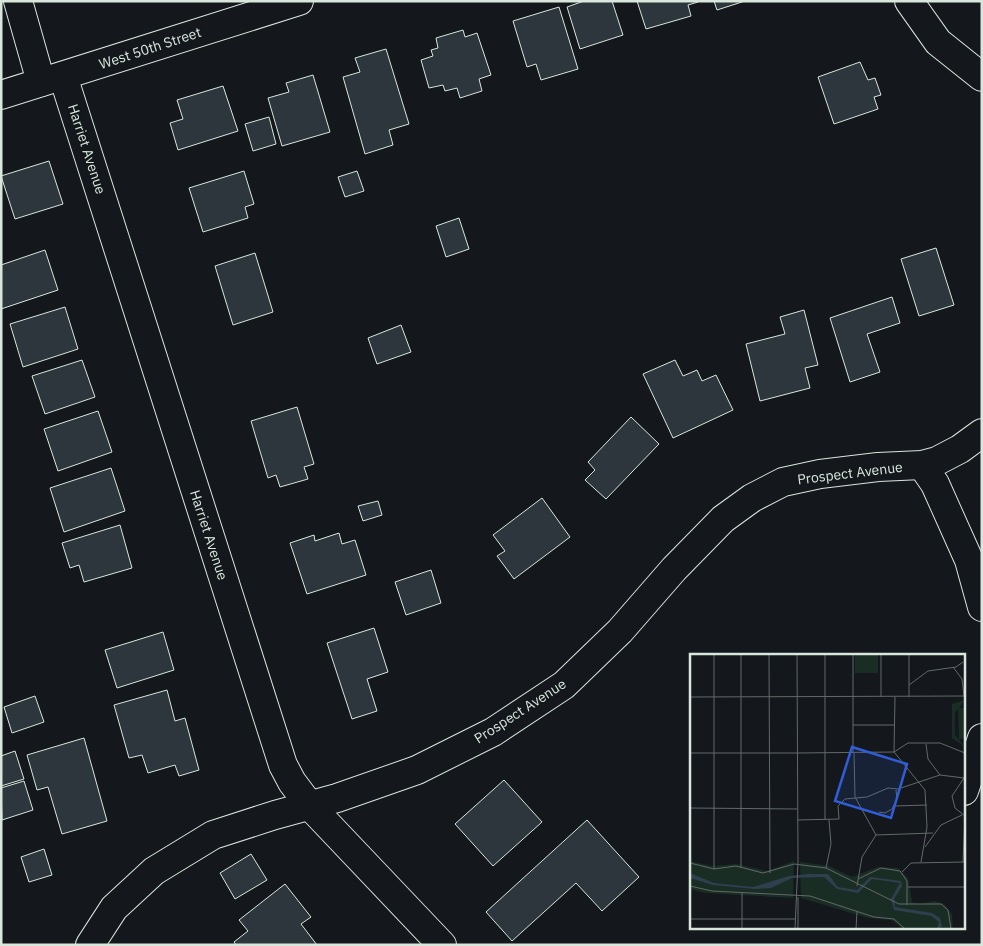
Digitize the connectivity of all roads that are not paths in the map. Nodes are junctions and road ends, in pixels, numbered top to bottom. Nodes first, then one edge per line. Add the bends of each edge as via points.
1 (18, 1) edge
2 (299, 1) edge
3 (909, 1) edge
4 (982, 77) edge
5 (52, 79) junction
6 (1, 95) edge
7 (982, 432) edge
8 (922, 465) junction
9 (982, 607) edge
10 (982, 738) edge
11 (966, 785) edge
12 (310, 806) junction
13 (90, 945) edge
14 (442, 945) edge

1 - 5 street, Harriet Avenue
2 - 5 street, West 50th Street
3 - 4 street via 938,42
5 - 6 street, West 50th Street
5 - 12 street, Harriet Avenue via 283,765
7 - 8 street, Prospect Avenue via 960,449
8 - 9 street via 935,484 969,560
8 - 12 street, Prospect Avenue via 820,474 782,482 752,498 723,519 620,631 564,685 493,732 417,770
10 - 11 street
12 - 13 street, Prospect Avenue via 213,835 154,871 114,908
12 - 14 street, Harriet Avenue

